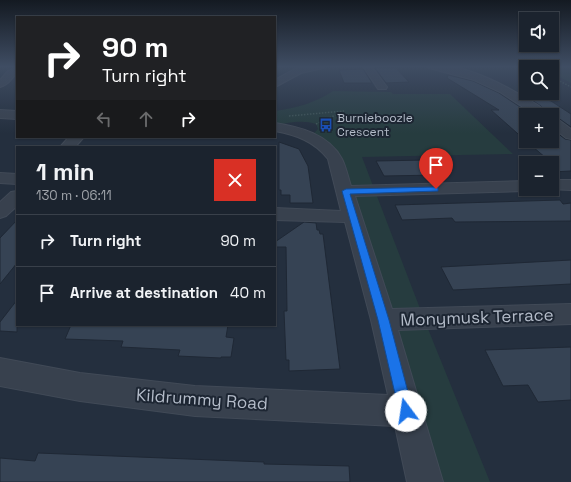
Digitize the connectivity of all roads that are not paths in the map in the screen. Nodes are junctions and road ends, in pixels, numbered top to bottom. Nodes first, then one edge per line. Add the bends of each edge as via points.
1 (503, 88) edge
2 (533, 108) edge
3 (0, 114) edge
4 (16, 115) edge
5 (278, 123) edge
6 (559, 126) edge
7 (571, 135) edge
8 (76, 138) edge
9 (68, 146) edge
10 (0, 178) edge
11 (16, 179) edge
12 (559, 185) edge
13 (571, 185) edge
14 (519, 186) edge
15 (346, 191) junction
16 (276, 214) edge
17 (353, 216) junction
18 (571, 314) edge
19 (383, 320) junction
20 (0, 372) edge
21 (406, 411) junction
22 (425, 482) edge

1 - 2 street
3 - 4 street
5 - 15 street via 295,130 312,128 335,159
6 - 7 street
8 - 9 street
10 - 11 street
12 - 13 street
14 - 15 street
15 - 17 street
16 - 17 street
17 - 19 street
18 - 19 street, Monymusk Terrace
19 - 21 street
20 - 21 street, Kildrummy Road via 80,387 195,401
21 - 22 street

